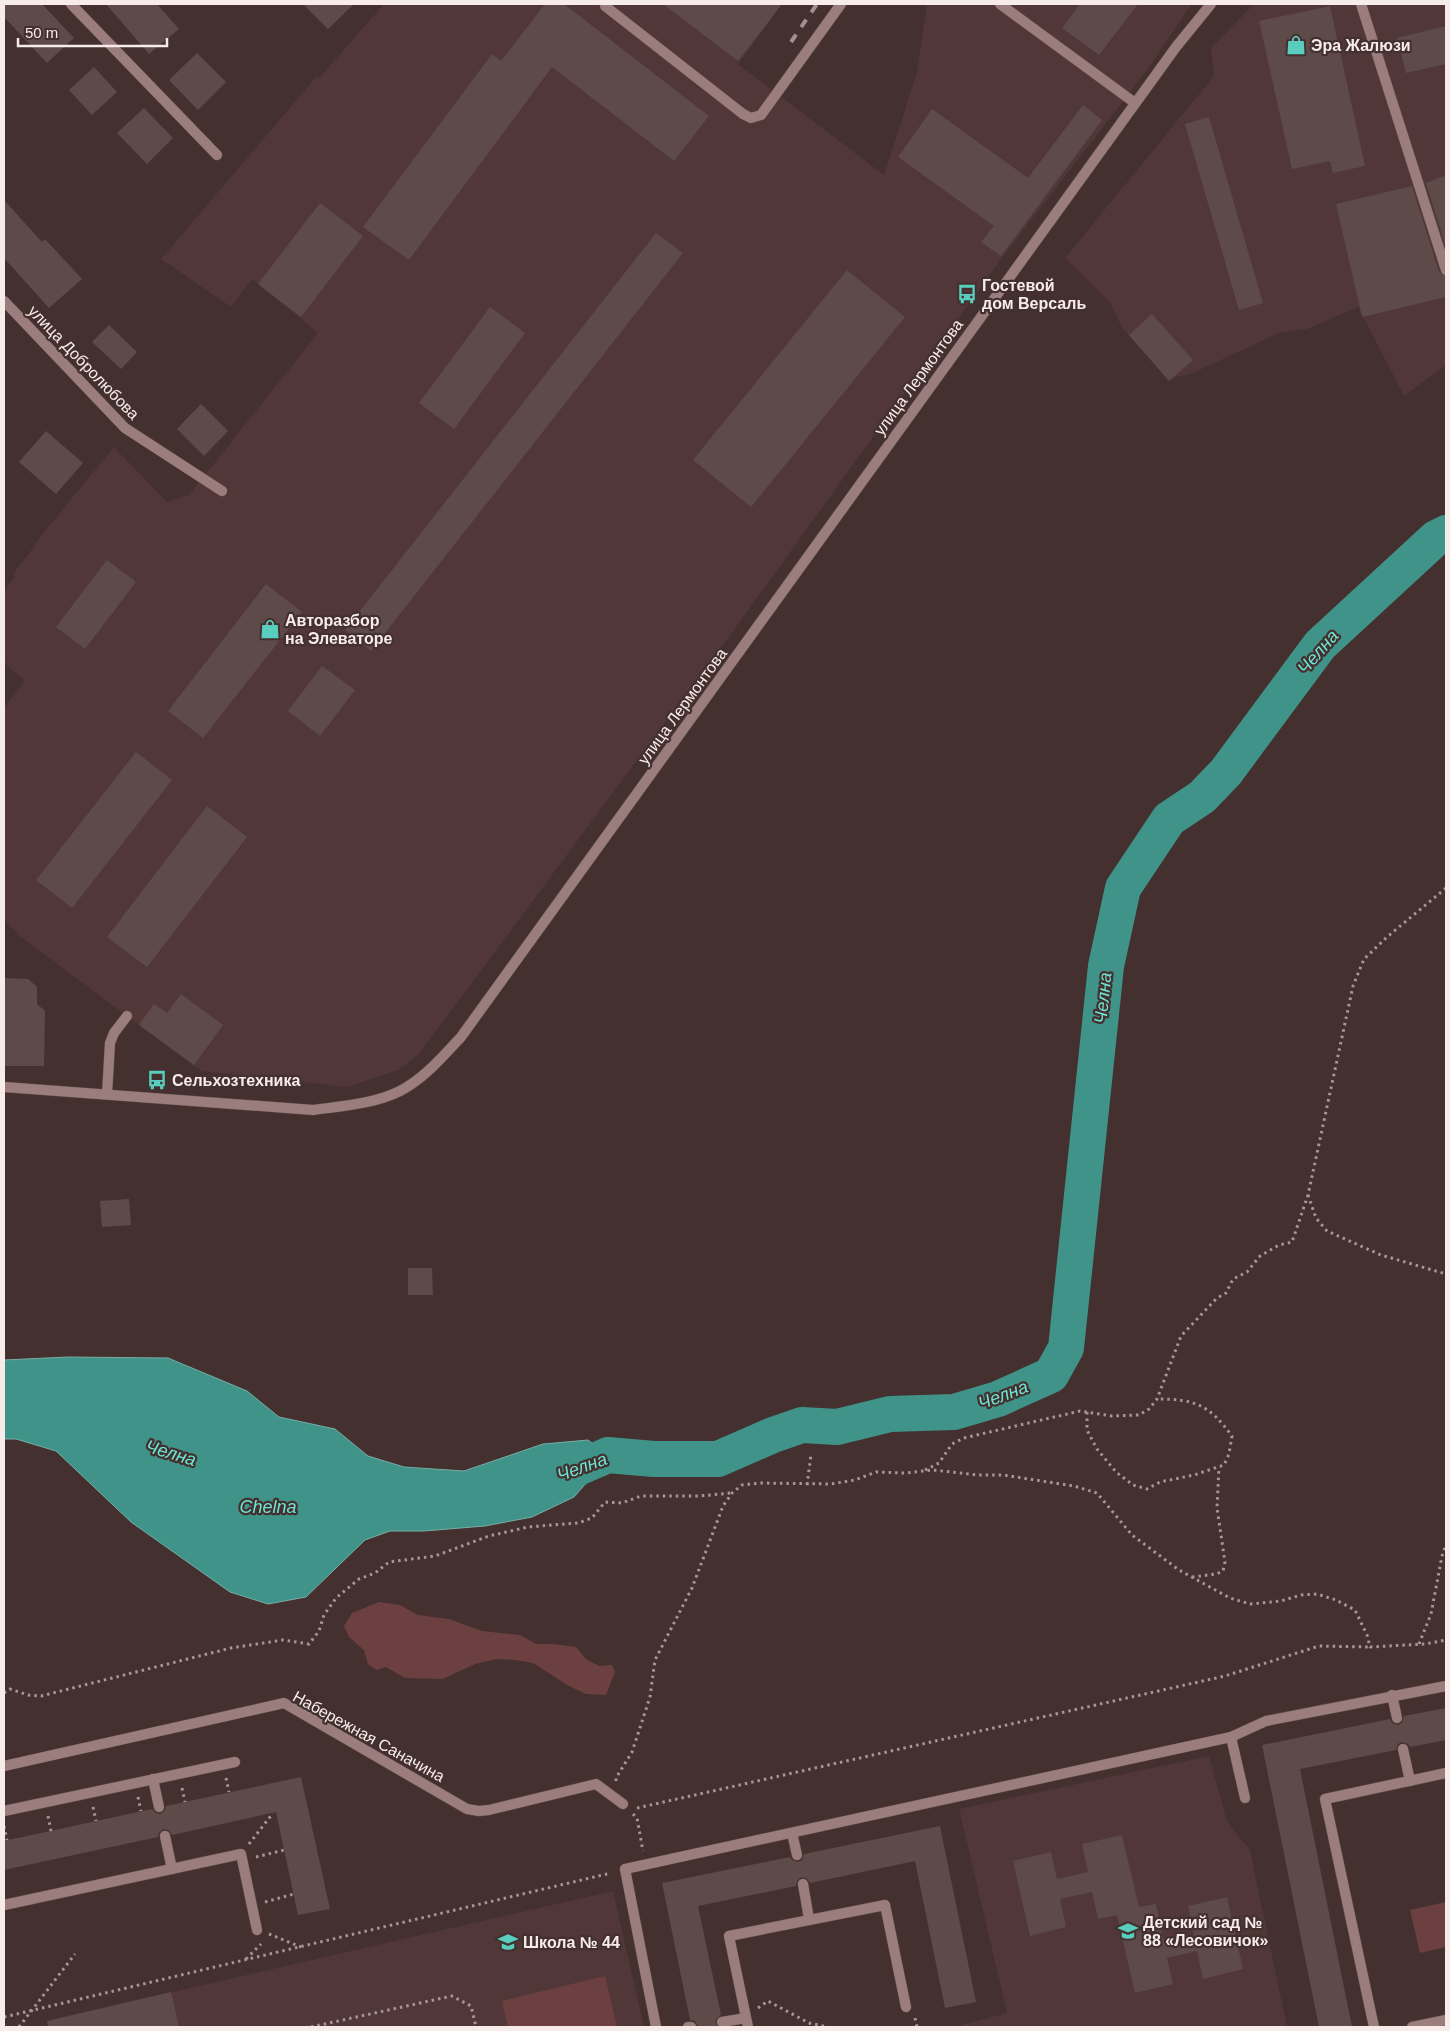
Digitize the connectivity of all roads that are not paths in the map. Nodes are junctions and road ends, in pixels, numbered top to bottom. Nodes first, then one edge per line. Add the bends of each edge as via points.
1 (71, 4) edge
2 (841, 4) edge
3 (1000, 4) edge
4 (1211, 4) edge
5 (1361, 4) edge
6 (605, 6) dead end
7 (1136, 103) junction
8 (217, 155) dead end
9 (1446, 270) edge
10 (4, 301) edge
11 (222, 491) dead end
12 (127, 1016) dead end
13 (4, 1086) edge
14 (107, 1094) junction
15 (1446, 1686) edge
16 (1392, 1695) junction
17 (1397, 1718) dead end
18 (1231, 1737) junction
19 (1403, 1748) dead end
20 (236, 1762) dead end
21 (4, 1766) edge
22 (1446, 1773) edge
23 (153, 1779) junction
24 (1410, 1781) junction
25 (1245, 1798) dead end
26 (623, 1804) dead end
27 (159, 1807) dead end
28 (4, 1811) edge
29 (792, 1833) junction
30 (166, 1836) dead end
31 (797, 1855) dead end
32 (172, 1869) junction
33 (802, 1884) dead end
34 (4, 1905) edge
35 (810, 1919) junction
36 (257, 1930) road end
37 (906, 2007) dead end
38 (1446, 2020) edge
39 (722, 2022) dead end
40 (747, 2022) edge
41 (656, 2027) edge
42 (1374, 2027) edge
43 (1412, 2027) edge

1 - 8 street
2 - 6 street via 761,115 752,118
3 - 7 street
4 - 7 street, улица Лермонтова
5 - 9 street
7 - 14 street, улица Лермонтова via 462,1037 429,1071 400,1091 360,1103 313,1110
10 - 11 street, улица Добролюбова via 125,428
12 - 14 street via 110,1043
13 - 14 street, улица Лермонтова
15 - 16 street
16 - 17 street
16 - 18 street via 1266,1721
18 - 25 street
18 - 29 street
19 - 24 street
20 - 23 street
21 - 26 street, Набережная Саначина via 284,1703 467,1809 490,1810 596,1784
22 - 24 street
23 - 27 street
23 - 28 street
24 - 42 street via 1325,1799
29 - 31 street
29 - 41 street via 625,1870
30 - 32 street
32 - 34 street
32 - 36 street via 241,1857
33 - 35 street
35 - 37 street via 885,1905
35 - 40 street via 729,1936
38 - 43 street
39 - 40 street

